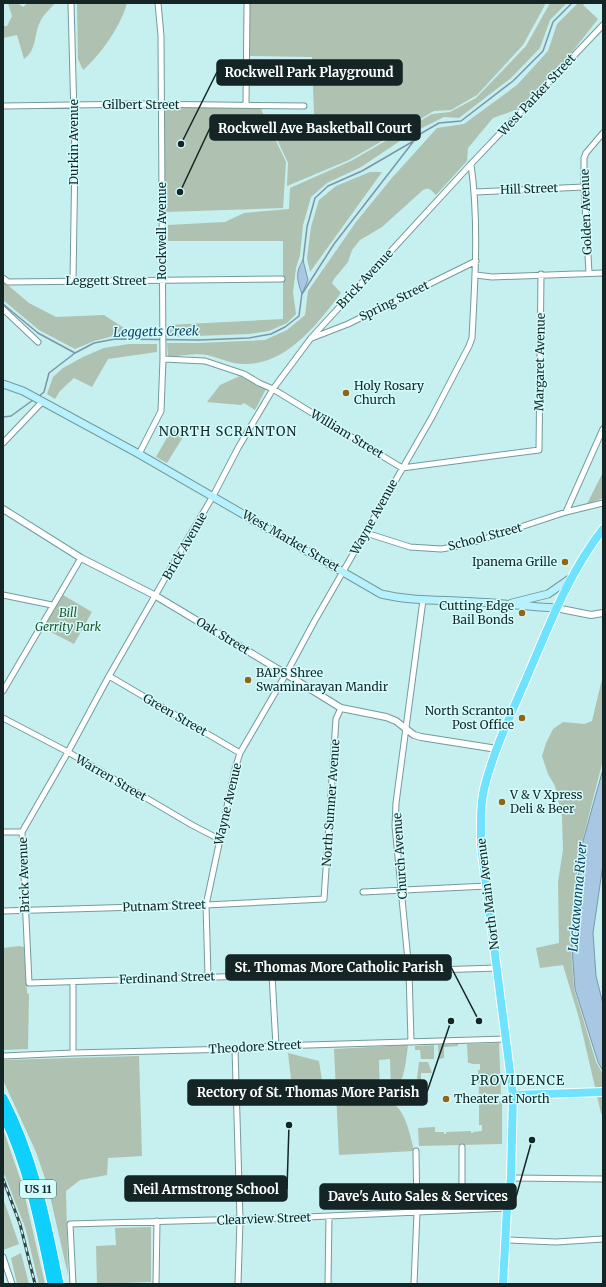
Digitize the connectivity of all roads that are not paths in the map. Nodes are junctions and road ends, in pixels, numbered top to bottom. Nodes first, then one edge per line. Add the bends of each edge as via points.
1 (71, 3) edge
2 (158, 3) edge
3 (247, 5) dead end
4 (603, 25) edge
5 (246, 104) junction
6 (74, 105) junction
7 (161, 105) junction
8 (3, 106) edge
9 (304, 106) dead end
10 (603, 133) edge
11 (471, 164) junction
12 (584, 187) junction
13 (475, 192) junction
14 (476, 261) junction
15 (603, 272) edge
16 (589, 273) junction
17 (541, 274) junction
18 (476, 275) junction
19 (3, 278) edge
20 (282, 279) dead end
21 (73, 280) junction
22 (162, 281) junction
23 (3, 309) edge
24 (311, 338) junction
25 (38, 342) dead end
26 (163, 359) junction
27 (3, 384) edge
28 (273, 389) junction
29 (42, 402) junction
30 (603, 429) edge
31 (3, 443) edge
32 (139, 454) junction
33 (402, 468) junction
34 (213, 496) junction
35 (603, 504) edge
36 (3, 509) edge
37 (566, 512) junction
38 (603, 529) edge
39 (366, 533) junction
40 (81, 558) junction
41 (343, 572) junction
42 (572, 577) junction
43 (3, 595) edge
44 (156, 596) junction
45 (423, 600) junction
46 (52, 605) junction
47 (507, 605) junction
48 (556, 608) junction
49 (603, 614) edge
50 (286, 674) junction
51 (109, 676) junction
52 (3, 691) edge
53 (341, 708) junction
54 (3, 718) edge
55 (406, 729) junction
56 (497, 749) junction
57 (68, 752) junction
58 (240, 753) junction
59 (3, 832) edge
60 (22, 832) junction
61 (219, 839) junction
62 (487, 886) junction
63 (402, 889) junction
64 (363, 892) dead end
65 (324, 899) joint
66 (206, 905) junction
67 (25, 910) junction
68 (3, 911) edge
69 (497, 968) junction
70 (409, 970) junction
71 (272, 975) junction
72 (208, 976) junction
73 (73, 982) junction
74 (29, 983) joint
75 (506, 1039) junction
76 (411, 1041) junction
77 (276, 1046) junction
78 (235, 1049) junction
79 (73, 1053) junction
80 (3, 1056) edge
81 (603, 1092) edge
82 (513, 1095) junction
83 (3, 1098) edge
84 (3, 1114) edge
85 (462, 1147) dead end
86 (416, 1152) dead end
87 (511, 1178) junction
88 (603, 1179) edge
89 (507, 1208) junction
90 (462, 1210) junction
91 (417, 1213) junction
92 (329, 1216) junction
93 (240, 1220) junction
94 (157, 1221) junction
95 (603, 1239) edge
96 (505, 1240) junction
97 (3, 1258) edge
98 (12, 1284) edge
99 (52, 1284) edge
100 (59, 1284) edge
101 (73, 1284) edge
102 (156, 1284) edge
103 (238, 1284) edge
104 (328, 1284) edge
105 (414, 1284) edge
106 (503, 1284) edge

1 - 6 street, Durkin Avenue
2 - 7 street, Rockwell Avenue via 161,36
3 - 5 street
4 - 11 street, West Parker Street
5 - 7 street, Gilbert Street
5 - 9 street, Gilbert Street
6 - 7 street, Gilbert Street
6 - 8 street, Gilbert Street
6 - 21 street, Durkin Avenue
7 - 22 street, Rockwell Avenue
10 - 12 street, Golden Avenue via 584,158
11 - 13 street, Wayne Avenue
11 - 24 street, Brick Avenue
12 - 13 street, Hill Street
12 - 16 street, Golden Avenue
13 - 14 street, Wayne Avenue
14 - 18 street, Wayne Avenue
14 - 24 street, Spring Street via 348,324
15 - 16 street
16 - 17 street
17 - 18 street
17 - 33 street, Margaret Avenue via 539,450
18 - 33 street, Wayne Avenue via 472,338 469,346
19 - 21 street, Leggett Street via 8,282
20 - 22 street, Leggett Street
21 - 22 street, Leggett Street
22 - 26 street, Rockwell Avenue
23 - 25 street
24 - 28 street, Brick Avenue
26 - 28 street, William Street via 205,361 244,374
26 - 32 street, Rockwell Avenue via 161,412
27 - 29 main road, West Market Street
28 - 33 street, William Street
28 - 34 street, Brick Avenue
29 - 31 street
29 - 32 main road, West Market Street
30 - 37 street
32 - 34 main road, West Market Street
33 - 39 street, Wayne Avenue
34 - 41 main road, West Market Street
34 - 44 street, Brick Avenue
35 - 37 street, School Street
36 - 40 street, Oak Street
37 - 39 street, School Street via 481,540 441,549 410,547
38 - 42 main road, North Main Avenue
39 - 41 street, Wayne Avenue
40 - 44 street, Oak Street
40 - 46 street
41 - 45 main road, West Market Street via 381,594
41 - 50 street, Wayne Avenue
42 - 47 main road via 548,594
42 - 48 main road, North Main Avenue
43 - 46 street
44 - 50 street, Oak Street
44 - 51 street, Brick Avenue
45 - 47 main road, West Market Street
45 - 55 street, Church Avenue
46 - 52 street
47 - 48 main road, West Market Street
48 - 49 street, West Market Street via 591,615
48 - 56 main road, North Main Avenue
50 - 53 street, Oak Street
50 - 58 street, Wayne Avenue
51 - 57 street, Brick Avenue
51 - 58 street, Green Street
53 - 55 street, Oak Street via 386,717
53 - 65 street, North Sumner Avenue via 336,719
54 - 57 street, Warren Street
55 - 56 street, Oak Street via 421,737
55 - 63 street, Church Avenue via 395,826
56 - 62 main road, North Main Avenue via 481,807 481,845
57 - 60 street, Brick Avenue
57 - 61 street, Warren Street
58 - 61 street, Wayne Avenue
59 - 60 street
60 - 67 street, Brick Avenue
61 - 66 street, Wayne Avenue
62 - 63 street
62 - 69 main road, North Main Avenue
63 - 64 street
63 - 70 street, Church Avenue
65 - 66 street, Putnam Street
66 - 67 street, Putnam Street
66 - 72 street, Wayne Avenue
67 - 68 street, Putnam Street
67 - 74 street, Brick Avenue
69 - 70 street, Ferdinand Street
69 - 75 main road, North Main Avenue
70 - 71 street, Ferdinand Street
70 - 76 street, Church Avenue
71 - 72 street, Ferdinand Street
71 - 77 street
72 - 73 street, Ferdinand Street
73 - 74 street, Ferdinand Street
73 - 79 street
75 - 76 street, Theodore Street
75 - 82 main road, North Main Avenue
76 - 77 street, Theodore Street
77 - 78 street, Theodore Street
78 - 79 street, Theodore Street
78 - 93 street
79 - 80 street, Theodore Street
81 - 82 main road
82 - 87 main road, North Main Avenue
83 - 100 highway, US 11 via 22,1138 35,1175
84 - 99 highway, US 11 via 21,1155 30,1184
85 - 90 street
86 - 91 street
87 - 88 street
87 - 89 main road, North Main Avenue
89 - 90 street, Clearview Street
89 - 96 main road, North Main Avenue
90 - 91 street, Clearview Street
91 - 92 street, Clearview Street
91 - 105 street
92 - 93 street, Clearview Street
92 - 104 street
93 - 94 street, Clearview Street
93 - 103 street
94 - 101 street, Clearview Street via 70,1224
94 - 102 street
95 - 96 street via 556,1242
96 - 106 main road, North Main Avenue
97 - 98 street

